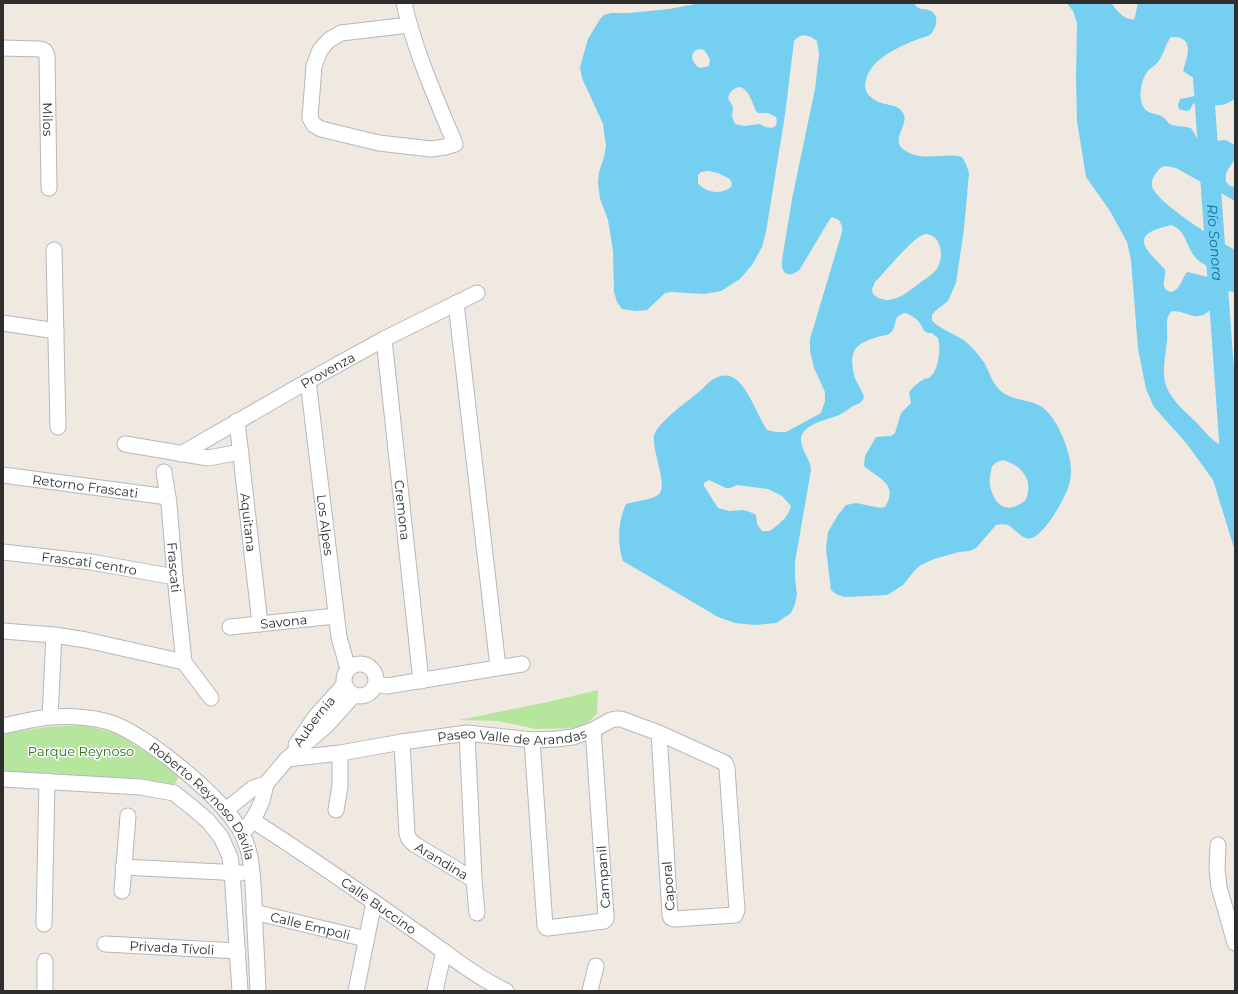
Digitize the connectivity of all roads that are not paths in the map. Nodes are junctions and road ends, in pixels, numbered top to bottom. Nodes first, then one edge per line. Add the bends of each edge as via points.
1 (404, 3) edge
2 (409, 25) junction
3 (3, 48) edge
4 (49, 188) dead end
5 (54, 250) dead end
6 (477, 293) dead end
7 (456, 303) junction
8 (3, 323) edge
9 (56, 331) junction
10 (384, 339) junction
11 (308, 381) junction
12 (237, 421) junction
13 (58, 427) dead end
14 (125, 444) dead end
15 (241, 452) junction
16 (181, 454) junction
17 (164, 472) dead end
18 (3, 475) edge
19 (168, 497) junction
20 (3, 552) edge
21 (175, 577) junction
22 (336, 616) junction
23 (260, 624) junction
24 (230, 627) dead end
25 (3, 631) edge
26 (54, 635) junction
27 (184, 662) junction
28 (522, 664) dead end
29 (498, 668) junction
30 (348, 669) junction
31 (421, 681) junction
32 (376, 684) junction
33 (349, 690) junction
34 (211, 698) dead end
35 (50, 717) junction
36 (3, 726) edge
37 (594, 730) junction
38 (466, 733) junction
39 (659, 733) junction
40 (532, 740) junction
41 (402, 742) junction
42 (340, 754) junction
43 (287, 759) junction
44 (725, 763) joint
45 (190, 775) junction
46 (3, 779) edge
47 (266, 784) junction
48 (47, 787) junction
49 (174, 793) junction
50 (226, 810) junction
51 (336, 810) dead end
52 (128, 816) dead end
53 (252, 820) junction
54 (243, 835) junction
55 (1218, 845) dead end
56 (123, 867) junction
57 (226, 871) junction
58 (252, 874) junction
59 (474, 880) junction
60 (122, 891) dead end
61 (374, 902) junction
62 (254, 912) junction
63 (477, 913) dead end
64 (44, 924) dead end
65 (366, 939) junction
66 (1235, 943) edge
67 (105, 944) dead end
68 (238, 951) junction
69 (444, 951) junction
70 (45, 962) dead end
71 (596, 966) dead end
72 (45, 991) edge
73 (240, 991) edge
74 (258, 991) edge
75 (356, 991) edge
76 (435, 991) edge
77 (506, 991) edge
78 (590, 991) edge

1 - 2 street
2 - 2 street via 455,144 431,149 379,143 314,125 310,118 314,66 320,50 329,40 341,33
3 - 4 street, Milos via 40,49 45,51 47,56
5 - 9 street
6 - 7 street, Provenza
7 - 10 street, Provenza
7 - 29 street
8 - 9 street
9 - 13 street
10 - 11 street, Provenza
10 - 31 street, Cremona
11 - 12 street, Provenza
11 - 22 street, Los Alpes
12 - 15 street, Aquitana
12 - 16 street, Provenza
14 - 16 street
15 - 16 street via 208,458
15 - 23 street, Aquitana
17 - 19 street, Frascati
18 - 19 street, Retorno Frascati
19 - 21 street, Frascati
20 - 21 street, Frascati centro via 91,562
21 - 27 street, Frascati
22 - 23 street, Savona
22 - 30 street, Los Alpes via 340,644
23 - 24 street, Savona
25 - 26 street
26 - 27 street
26 - 35 street
27 - 34 street
28 - 29 street
29 - 31 street
30 - 32 street via 358,664 370,667 374,672
30 - 33 street via 344,677
31 - 32 street via 387,686
32 - 33 street via 367,695 361,696
33 - 43 street, Aubernia via 326,726
35 - 36 street, Roberto Reynoso Dávila
35 - 45 street, Roberto Reynoso Dávila via 86,718 122,728 158,750
37 - 39 street, Paseo Valle de Arandas via 616,718
37 - 40 street, Paseo Valle de Arandas via 573,737
37 - 40 street, Campanil via 606,916 604,921 547,928 544,923
38 - 40 street, Paseo Valle de Arandas
38 - 41 street, Paseo Valle de Arandas
38 - 59 street, Arandina
39 - 44 street, Paseo Valle de Arandas
39 - 44 street, Caporal via 671,918 736,913
41 - 42 street, Paseo Valle de Arandas
41 - 59 street, Arandina via 409,839
42 - 43 street, Paseo Valle de Arandas
42 - 51 street via 340,786
43 - 47 street, Aubernia
45 - 49 street
45 - 50 street, Roberto Reynoso Dávila
46 - 48 street, Roberto Reynoso Dávila
47 - 50 street, Aubernia via 253,788
47 - 53 street, Aubernia via 262,801
48 - 49 street, Roberto Reynoso Dávila via 140,787
48 - 64 street
49 - 57 street, Roberto Reynoso Dávila via 208,821 221,837 230,857
50 - 54 street, Roberto Reynoso Dávila
52 - 56 street
53 - 54 street, Aubernia
53 - 61 street, Calle Buccino
54 - 58 street, Roberto Reynoso Dávila
55 - 66 street via 1219,887
56 - 57 street
56 - 60 street
57 - 58 street
57 - 68 street, Roberto Reynoso Dávila
58 - 62 street, Roberto Reynoso Dávila
59 - 63 street
61 - 65 street
61 - 69 street, Calle Buccino
62 - 65 street, Calle Empoli
62 - 74 street, Roberto Reynoso Dávila
65 - 75 street
67 - 68 street, Privada Tívoli
68 - 73 street, Roberto Reynoso Dávila
69 - 76 street
69 - 77 street, Calle Buccino via 476,975
70 - 72 street
71 - 78 street

